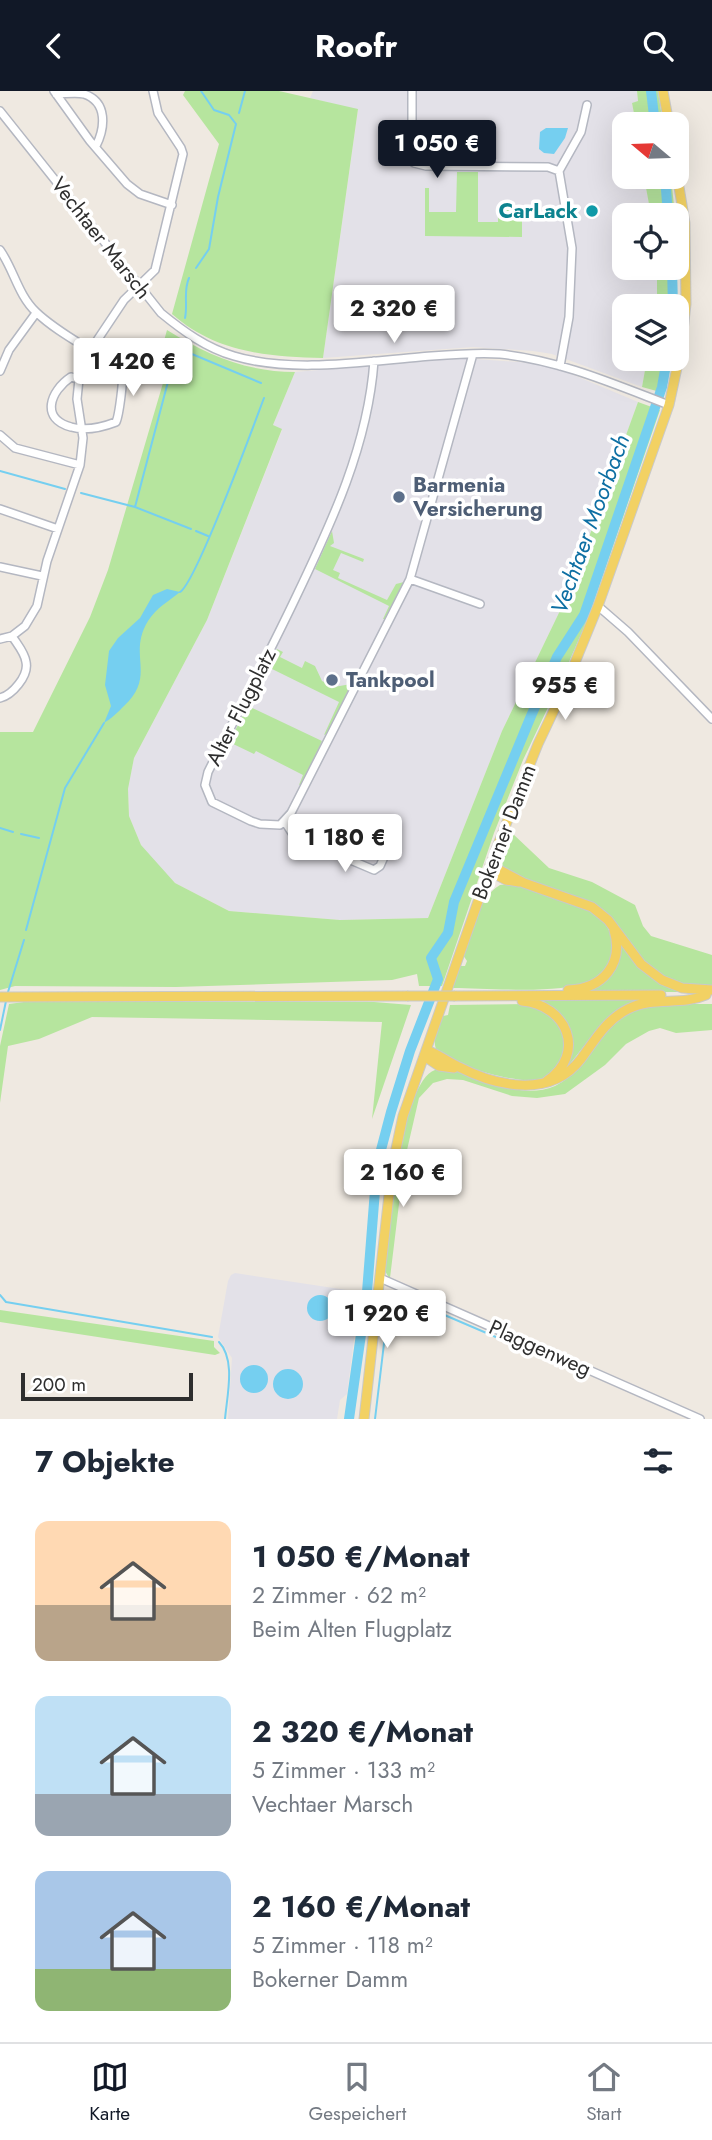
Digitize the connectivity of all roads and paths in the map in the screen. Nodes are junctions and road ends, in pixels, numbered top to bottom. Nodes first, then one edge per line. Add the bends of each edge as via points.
1 (153, 91) edge
2 (412, 91) edge
3 (663, 91) edge
4 (55, 92) edge
5 (587, 105) dead end
6 (0, 112) edge
7 (667, 112) edge
8 (96, 146) junction
9 (559, 171) junction
10 (679, 189) edge
11 (172, 205) junction
12 (0, 250) edge
13 (138, 287) junction
14 (36, 313) junction
15 (90, 351) junction
16 (473, 354) junction
17 (374, 361) junction
18 (560, 366) junction
19 (0, 371) edge
20 (79, 379) junction
21 (665, 403) junction
22 (82, 428) junction
23 (0, 435) edge
24 (80, 465) junction
25 (0, 509) edge
26 (58, 529) junction
27 (0, 567) edge
28 (42, 576) junction
29 (410, 579) junction
30 (480, 604) dead end
31 (598, 606) junction
32 (12, 636) junction
33 (0, 639) edge
34 (0, 698) edge
35 (712, 719) edge
36 (285, 822) junction
37 (394, 834) dead end
38 (489, 868) junction
39 (506, 880) junction
40 (524, 883) junction
41 (482, 888) junction
42 (612, 925) junction
43 (710, 994) edge
44 (484, 996) junction
45 (522, 996) junction
46 (0, 997) edge
47 (425, 1053) junction
48 (439, 1066) junction
49 (461, 1069) junction
50 (417, 1075) junction
51 (543, 1084) junction
52 (380, 1278) junction
53 (364, 1419) edge
54 (700, 1419) edge

1 - 11 street via 158,113 183,154
2 - 9 street via 414,163
3 - 7 main road
4 - 8 street
4 - 8 street via 82,93 100,107 104,124
5 - 9 street via 581,132
6 - 13 street, Vechtaer Marsch
8 - 11 street via 139,194
9 - 18 street via 572,248 569,317
10 - 21 main road, Bokerner Damm via 686,304 681,349
11 - 13 street via 155,270
12 - 14 street
13 - 15 street
13 - 17 street, Vechtaer Marsch via 185,332 234,356 304,364
14 - 15 street
14 - 19 street
15 - 20 street
15 - 22 street via 107,360 124,378 116,422
16 - 17 street, Vechtaer Marsch
16 - 18 street, Vechtaer Marsch
16 - 29 street
17 - 36 street, Alter Flugplatz via 368,412 339,500 205,785 212,801 237,815 260,824
18 - 21 street, Vechtaer Marsch
20 - 22 street
20 - 22 street via 65,381 51,402 58,422
21 - 31 main road, Bokerner Damm
22 - 24 street
23 - 24 street via 15,448
24 - 26 street
25 - 26 street
26 - 28 street
27 - 28 street
28 - 32 street via 34,614
29 - 30 street
29 - 36 street
31 - 35 street
31 - 38 main road, Bokerner Damm
32 - 33 street
32 - 34 street via 26,659 26,671 13,692
36 - 37 street via 294,837 374,870
38 - 39 main road
38 - 40 main road
38 - 41 main road, Bokerner Damm
39 - 40 main road
39 - 41 main road
40 - 42 main road via 592,907
41 - 47 main road, Bokerner Damm
42 - 43 main road via 651,974
42 - 45 main road via 616,958 601,981 587,988
43 - 45 main road
43 - 51 main road via 629,1008 601,1030 567,1073
44 - 45 main road
44 - 46 main road, bridge
44 - 51 main road via 536,1002 563,1023 566,1056 561,1069
47 - 48 main road
47 - 49 main road
47 - 50 main road, Bokerner Damm
48 - 49 main road
48 - 50 main road
49 - 51 main road via 516,1086
50 - 52 main road, Bokerner Damm via 394,1158
52 - 53 main road, Bokerner Damm
52 - 54 street, Plaggenweg

